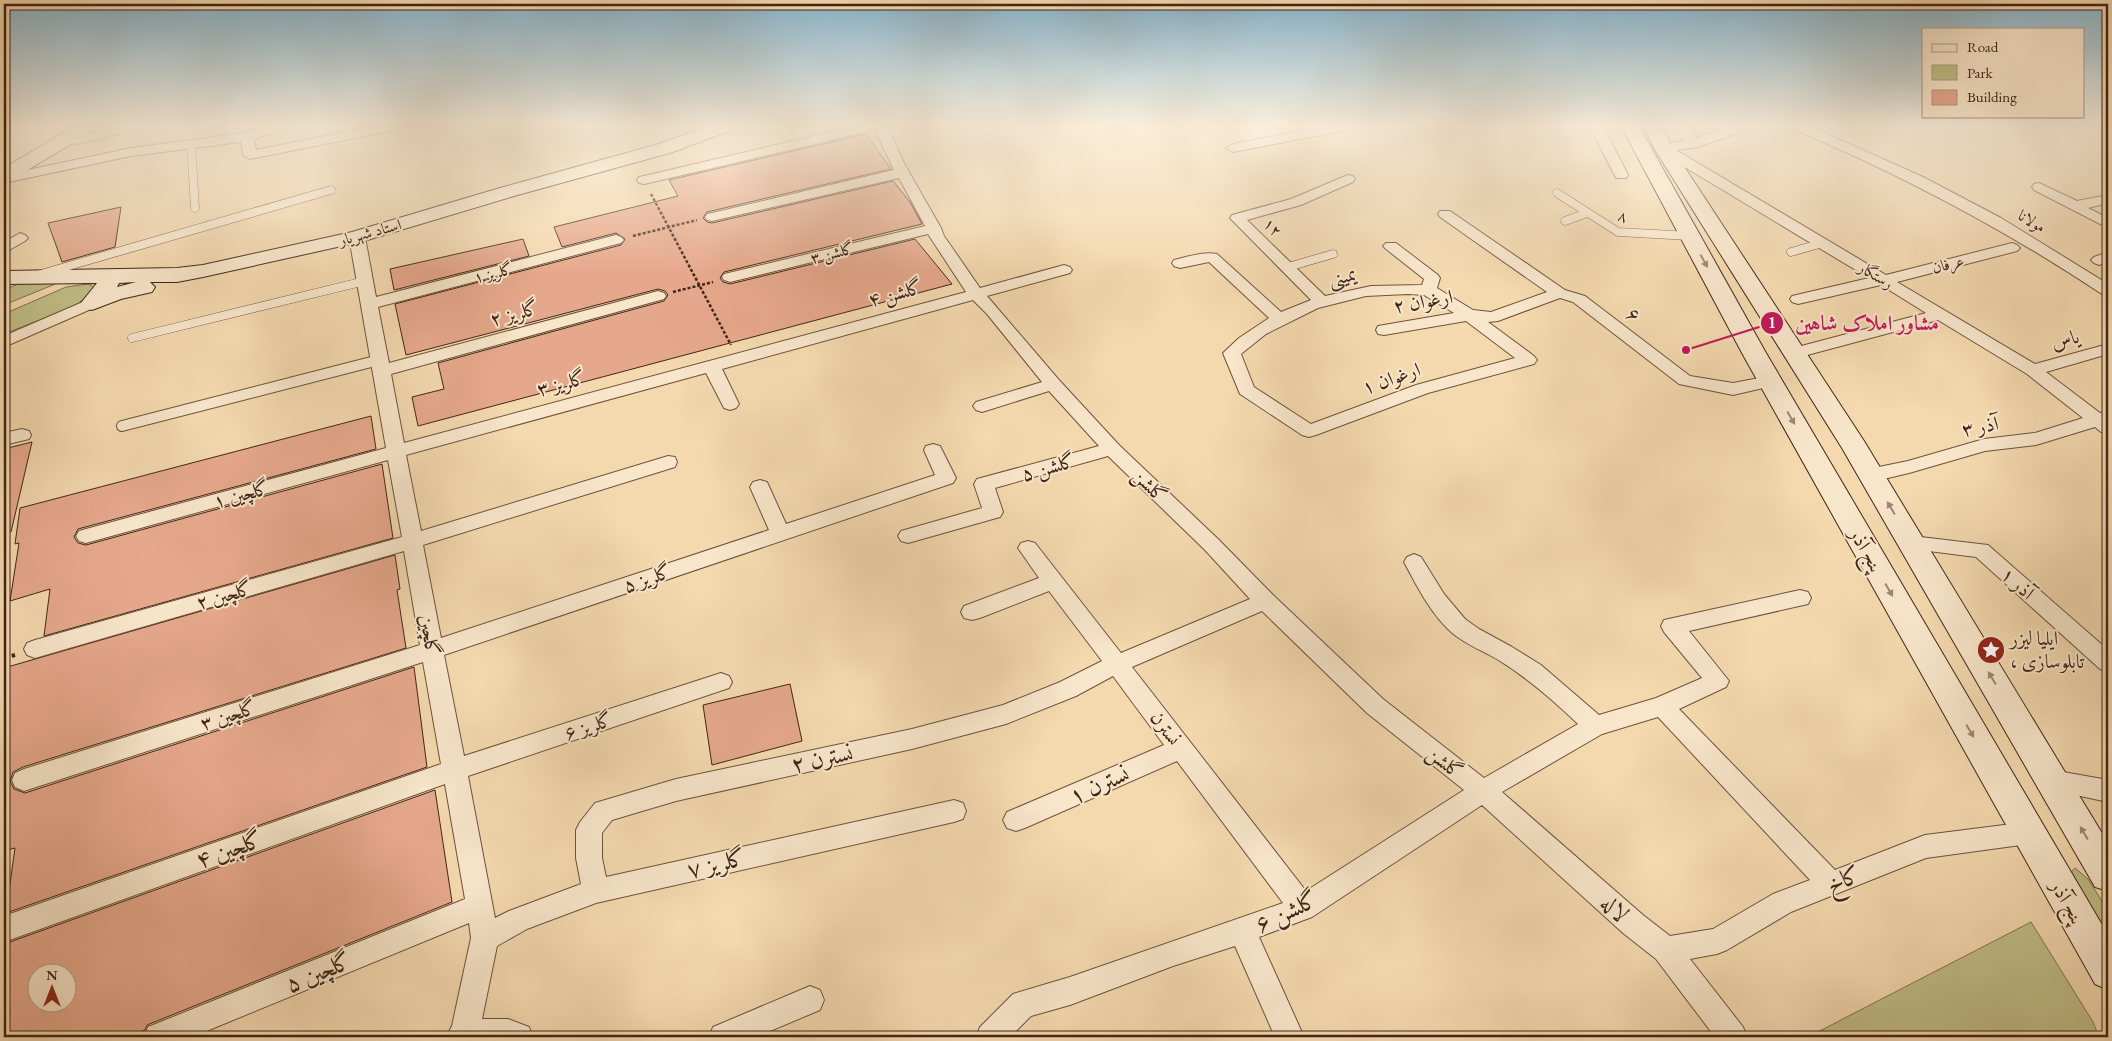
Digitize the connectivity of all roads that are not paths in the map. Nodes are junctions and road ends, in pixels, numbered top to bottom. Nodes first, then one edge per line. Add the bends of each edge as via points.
1 (21, 175) edge
2 (192, 175) edge
3 (570, 175) edge
4 (667, 175) edge
5 (893, 175) edge
6 (905, 175) edge
7 (1656, 175) edge
8 (1682, 175) edge
9 (1716, 175) edge
10 (1906, 175) edge
11 (4, 178) edge
12 (1348, 179) dead end
13 (644, 180) road end
14 (2039, 187) dead end
15 (331, 190) dead end
16 (1557, 193) dead end
17 (2108, 199) edge
18 (2075, 206) junction
19 (194, 208) dead end
20 (1587, 212) junction
21 (1444, 214) dead end
22 (712, 217) road end
23 (1565, 221) dead end
24 (2108, 224) edge
25 (934, 228) junction
26 (1690, 236) junction
27 (357, 237) junction
28 (20, 238) dead end
29 (616, 240) road end
30 (1823, 243) junction
31 (1391, 246) dead end
32 (4, 248) edge
33 (2012, 248) dead end
34 (1791, 252) dead end
35 (1333, 254) dead end
36 (1180, 263) dead end
37 (1288, 267) junction
38 (1064, 270) dead end
39 (177, 275) junction
40 (105, 276) junction
41 (730, 277) road end
42 (10, 279) edge
43 (1884, 280) junction
44 (365, 281) junction
45 (1428, 290) junction
46 (2108, 291) edge
47 (975, 293) junction
48 (1559, 293) junction
49 (658, 296) road end
50 (1798, 299) dead end
51 (92, 302) junction
52 (1323, 302) junction
53 (369, 304) junction
54 (1941, 314) junction
55 (1469, 315) junction
56 (1280, 320) junction
57 (1384, 330) dead end
58 (132, 338) dead end
59 (4, 342) edge
60 (2108, 349) edge
61 (1232, 353) joint
62 (1796, 353) junction
63 (737, 358) joint
64 (380, 365) junction
65 (711, 365) junction
66 (2033, 370) junction
67 (1770, 381) junction
68 (1053, 384) junction
69 (730, 404) dead end
70 (982, 406) dead end
71 (2104, 422) edge
72 (122, 426) dead end
73 (1112, 448) junction
74 (933, 450) dead end
75 (396, 452) junction
76 (668, 462) dead end
77 (1871, 475) junction
78 (760, 487) dead end
79 (780, 534) junction
80 (86, 536) dead end
81 (908, 536) dead end
82 (412, 541) junction
83 (1912, 543) junction
84 (1028, 548) dead end
85 (1414, 562) dead end
86 (1053, 581) junction
87 (1800, 598) dead end
88 (1265, 601) junction
89 (972, 612) dead end
90 (35, 649) dead end
91 (432, 650) junction
92 (2108, 663) edge
93 (1117, 664) junction
94 (721, 682) dead end
95 (1662, 706) junction
96 (1595, 726) junction
97 (1182, 748) junction
98 (454, 770) junction
99 (24, 780) dead end
100 (2052, 780) junction
101 (1483, 791) junction
102 (2108, 791) edge
103 (954, 811) dead end
104 (1016, 820) dead end
105 (2028, 833) junction
106 (2108, 875) edge
107 (1831, 884) junction
108 (596, 891) junction
109 (479, 906) junction
110 (1303, 908) junction
111 (4, 929) edge
112 (1242, 931) junction
113 (485, 938) junction
114 (1666, 950) junction
115 (2108, 971) edge
116 (810, 1000) dead end
117 (462, 1036) edge
118 (158, 1037) edge
119 (519, 1037) edge
120 (723, 1037) edge
121 (990, 1037) edge
122 (1290, 1037) edge
123 (1733, 1037) edge

1 - 11 street
2 - 19 lane
3 - 27 main road, استاد شهریار
4 - 13 street
5 - 22 street
6 - 25 street, گلشن
7 - 26 main road, پنج آذر
8 - 62 main road, پنج آذر
9 - 30 street, رستگار
10 - 46 street, مولانا via 1947,193 2050,252
12 - 37 street, ۱۲ via 1296,202 1238,218
14 - 18 street
15 - 42 lane
16 - 20 lane, ۸
17 - 18 street
18 - 24 street
20 - 23 lane
20 - 26 lane, ۸ via 1618,232
21 - 48 street
25 - 41 street, گلشن ۳
25 - 47 street, گلشن via 936,236
26 -> 67 main road, پنج آذر
27 - 39 main road, استاد شهریار
27 - 44 street, گلچین
28 - 32 street
29 - 53 street, گلریز ۱
30 - 34 lane
30 - 43 street, رستگار
31 - 45 street via 1432,278
33 - 43 street, عرفان
35 - 37 lane
36 - 56 street via 1212,257
37 - 52 street, ۱۲
38 - 47 street, گلشن ۴
39 - 40 main road, استاد شهریار
39 - 51 main road
40 - 42 main road, استاد شهریار
40 - 51 main road via 109,281 107,287
43 - 50 street, عرفان
43 - 54 street, رستگار
44 - 53 street, گلچین
44 - 58 lane
45 - 52 street, یمینی via 1366,291
45 - 55 street
47 - 63 street, گلشن ۴
47 - 68 street, گلشن via 993,310
48 - 55 street via 1492,317
48 - 67 street, ۶ via 1579,299 1685,380 1733,389
49 - 64 street, گلریز ۲
51 - 59 street
52 - 56 street, یمینی
53 - 64 street, گلچین
54 - 62 street
54 - 66 street, رستگار
55 - 57 street, ارغوان ۲
55 - 61 street, ارغوان ۱ via 1528,360 1422,389 1309,430 1246,390
56 - 61 street, یمینی via 1244,341
60 - 66 street, یاس
62 - 77 main road, پنج آذر
63 - 65 street, گلریز ۳
64 - 72 lane
64 - 75 street, گلچین
65 - 69 street
65 - 75 street, گلریز ۳
66 - 71 street, رستگار
67 -> 105 main road, پنج آذر
68 - 70 street
68 - 73 street, گلشن
71 - 77 street, آذر ۳ via 2036,440 1984,446
73 - 81 street, گلشن ۵ via 984,484 993,512
73 - 88 street, گلشن
74 - 79 street, گلریز ۵ via 946,478
75 - 80 street, گلچین ۱
75 - 82 street, گلچین
76 - 82 street, گلچین ۲
83 -> 77 main road, پنج آذر
78 - 79 street
79 - 91 street, گلریز ۵
82 - 90 street, گلچین ۲
82 - 91 street, گلچین
83 - 92 street, آذر ۱ via 1981,550
100 -> 83 main road, پنج آذر
84 - 86 street, نسترن
85 - 96 street via 1440,607 1466,632 1542,679
86 - 89 street
86 - 93 street, نسترن
87 - 95 street, گلشن ۶ via 1672,626 1718,681
88 - 93 street, نسترن ۲
88 - 101 street, گلشن via 1375,706
91 - 98 street, گلچین
91 - 99 street, گلچین ۳
93 - 97 street, نسترن
93 - 108 street, نسترن ۲ via 1068,689 1006,714 912,739 676,790 604,811 589,830 589,858
94 - 98 street, گلریز ۶
95 - 96 street, گلشن ۶
95 - 107 street
96 - 101 street, گلشن ۶
97 - 104 street, نسترن ۱
97 - 110 street, نسترن
98 - 109 street, گلچین
98 - 111 street, گلچین ۴
100 - 102 street
106 -> 100 main road, پنج آذر
101 - 110 street, گلشن ۶
101 - 114 street, لاله
103 - 108 street, گلریز ۷
105 - 107 street, کاخ via 1926,847
105 - 115 main road, پنج آذر
107 - 114 street, کاخ via 1782,903 1716,941
108 - 113 street, گلریز ۷ via 518,920
109 - 113 street, گلچین
109 - 118 street, گلچین ۵
110 - 112 street, گلشن ۶
112 - 121 street, گلشن ۶ via 1024,1004
112 - 122 street
113 - 117 street, گلچین
114 - 123 street, لاله
116 - 120 street
117 - 119 street, گلچین via 508,1033

